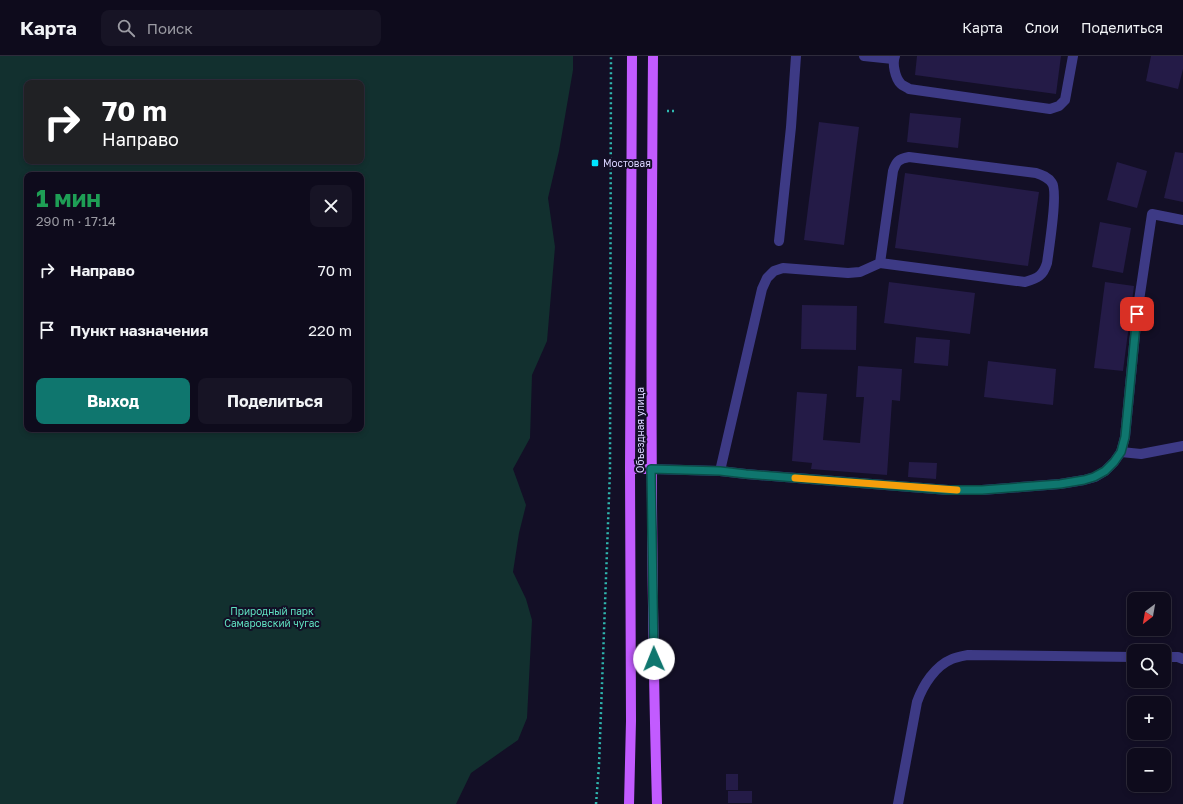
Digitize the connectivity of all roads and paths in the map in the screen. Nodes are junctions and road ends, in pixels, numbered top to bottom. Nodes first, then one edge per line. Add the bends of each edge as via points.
1 (611, 56) edge
2 (632, 56) edge
3 (653, 56) edge
4 (796, 56) edge
5 (864, 56) edge
6 (1073, 56) edge
7 (894, 58) edge
8 (1183, 220) edge
9 (779, 241) dead end
10 (880, 263) junction
11 (1183, 446) edge
12 (1121, 452) junction
13 (630, 468) junction
14 (651, 469) junction
15 (720, 471) junction
16 (1127, 657) edge
17 (1171, 657) edge
18 (1183, 659) edge
19 (596, 804) edge
20 (629, 804) edge
21 (657, 804) edge
22 (898, 804) edge

1 - 19 path via 610,470
2 - 13 main road, Объездная улица
3 - 14 main road, Объездная улица
4 - 9 lane
5 - 7 lane
6 - 7 lane via 1065,100 1059,106 1050,109 909,89 900,84
8 - 12 lane via 1152,214 1137,314 1125,437
10 - 10 lane via 892,171 902,158 1036,173 1053,184 1055,195 1047,263 1044,272 1037,278 1025,282
10 - 15 lane via 854,273 783,268 774,271 767,278 762,289
11 - 12 lane via 1141,454
12 - 15 lane via 1105,471 1084,480 982,490 948,490
13 - 14 main road
13 - 20 main road, Объездная улица
14 - 15 lane
14 - 21 main road, Объездная улица
16 - 22 lane via 968,655 953,658 942,665 922,688 916,702
17 - 18 lane

